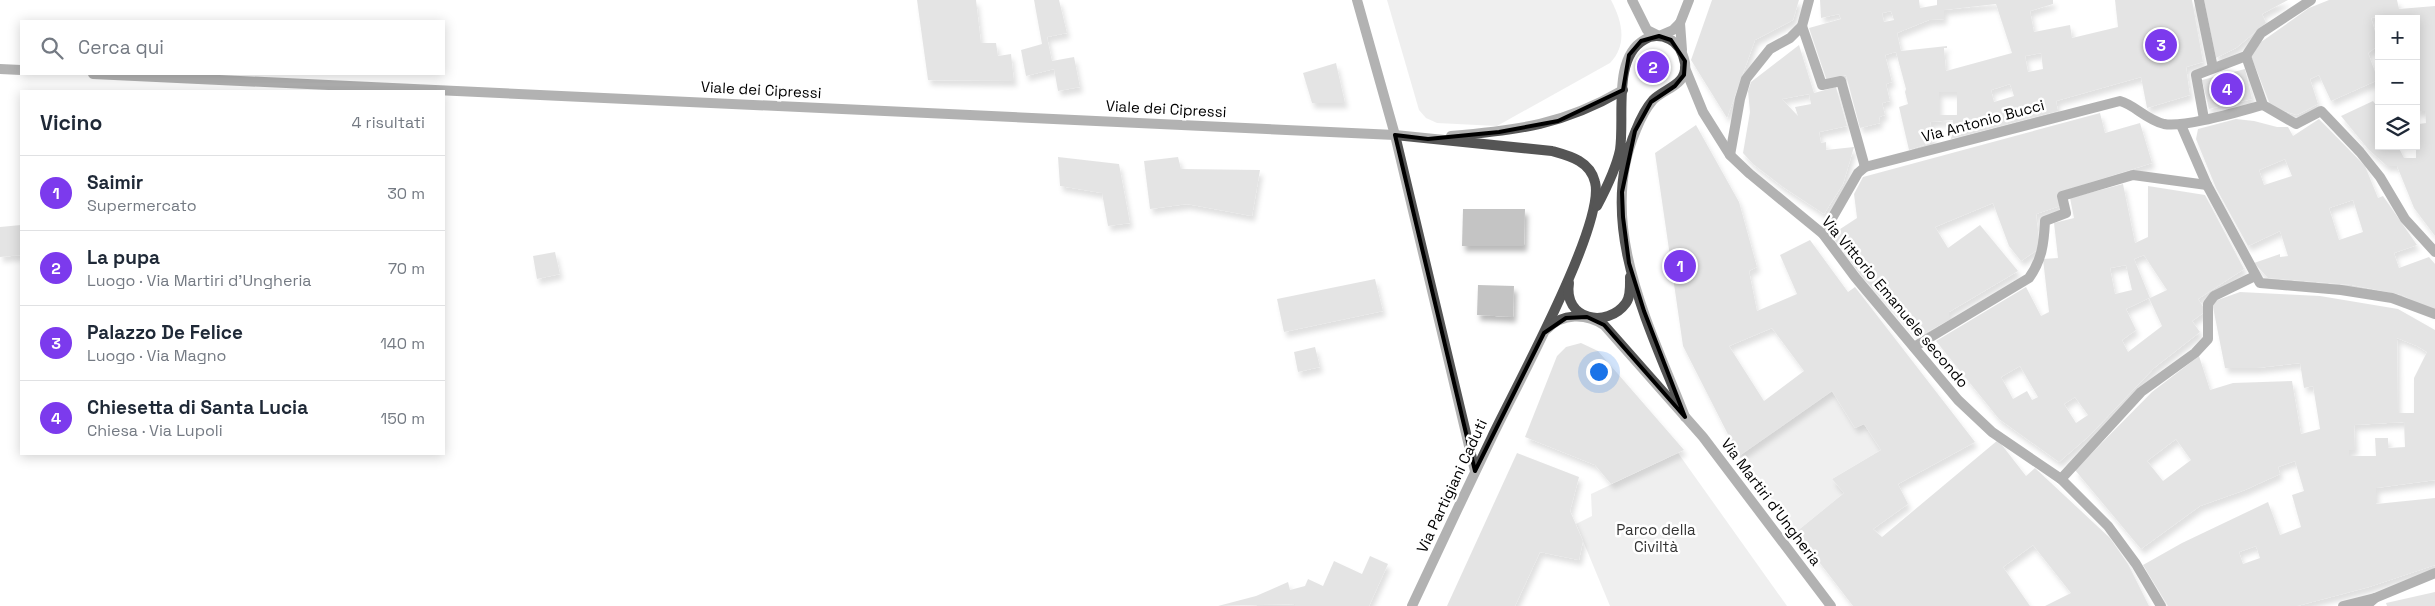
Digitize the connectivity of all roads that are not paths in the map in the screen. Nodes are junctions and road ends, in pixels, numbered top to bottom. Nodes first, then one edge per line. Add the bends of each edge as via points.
1 (1357, 0) edge
2 (1632, 0) edge
3 (1689, 0) edge
4 (1809, 0) edge
5 (2198, 0) edge
6 (2311, 0) edge
7 (1680, 23) junction
8 (1802, 26) junction
9 (1659, 36) junction
10 (1682, 55) junction
11 (2246, 56) junction
12 (1685, 68) junction
13 (2213, 68) junction
14 (0, 69) edge
15 (20, 70) edge
16 (114, 75) edge
17 (435, 90) edge
18 (445, 90) edge
19 (1623, 90) junction
20 (2263, 106) junction
21 (2204, 119) junction
22 (2181, 125) junction
23 (1395, 135) junction
24 (1428, 139) junction
25 (1730, 155) junction
26 (1866, 167) junction
27 (2207, 185) junction
28 (1592, 215) junction
29 (1823, 234) junction
30 (2435, 252) edge
31 (1629, 263) junction
32 (2255, 276) junction
33 (1570, 277) junction
34 (2435, 314) edge
35 (1587, 317) junction
36 (1544, 333) junction
37 (1914, 346) junction
38 (1685, 417) junction
39 (1475, 472) junction
40 (2061, 479) junction
41 (2435, 573) edge
42 (2374, 598) junction
43 (1412, 606) edge
44 (1830, 606) edge
45 (2161, 606) edge
46 (2344, 606) edge
47 (2366, 606) edge

1 - 23 street
2 - 9 street via 1647,30
3 - 7 street
4 - 8 street
5 - 13 street
6 - 11 street via 2261,33
7 - 9 street
7 - 10 street
8 - 25 street via 1770,50 1746,78
8 - 26 street via 1822,85 1840,81
9 - 10 street via 1678,44
9 - 19 street via 1649,36 1628,55
10 - 12 street
11 - 13 street
11 - 20 street
12 - 25 street, Via Vittorio Emanuele secondo via 1703,112
12 - 31 street, Via Martiri d'Ungheria via 1675,86 1651,102 1635,131 1622,192
13 - 21 street via 2196,75 2195,79
14 - 15 street
16 - 17 street, Viale dei Cipressi
18 - 23 street, Viale dei Cipressi
19 - 24 street via 1558,120 1499,132
19 - 28 street via 1623,131 1619,153
20 - 21 street
20 - 30 street via 2296,124 2321,111 2360,152 2405,218
21 - 22 street
22 - 26 street, Via Antonio Bucci via 2151,120 2120,101
22 - 27 street
23 - 24 street, Viale dei Cipressi
23 - 39 street
24 - 28 street via 1552,151 1577,158 1588,168 1595,182
25 - 29 street, Via Vittorio Emanuele secondo
26 - 29 street via 1858,173
27 - 32 street
27 - 37 street via 2133,176 2062,196 2066,213 2045,221 2044,247 2029,278
28 - 33 street
29 - 37 street, Via Vittorio Emanuele secondo
31 - 35 street via 1627,302 1617,312
31 - 38 street, Via Martiri d'Ungheria
32 - 34 street via 2260,283 2278,286 2341,290 2392,298
32 - 40 street via 2214,296 2208,304 2208,339 2141,392
33 - 35 street via 1568,297 1573,308
33 - 36 street, Via Partigiani Caduti
35 - 36 street via 1574,316 1555,322
35 - 38 street, Via Martiri d'Ungheria via 1604,325
36 - 39 street, Via Partigiani Caduti
37 - 40 street, Via Vittorio Emanuele secondo via 1958,400 1986,425
38 - 44 street, Via Martiri d'Ungheria
39 - 43 street, Via Partigiani Caduti
40 - 45 street, Via Vittorio Emanuele secondo via 2108,526
41 - 42 street
42 - 46 street
42 - 47 street

